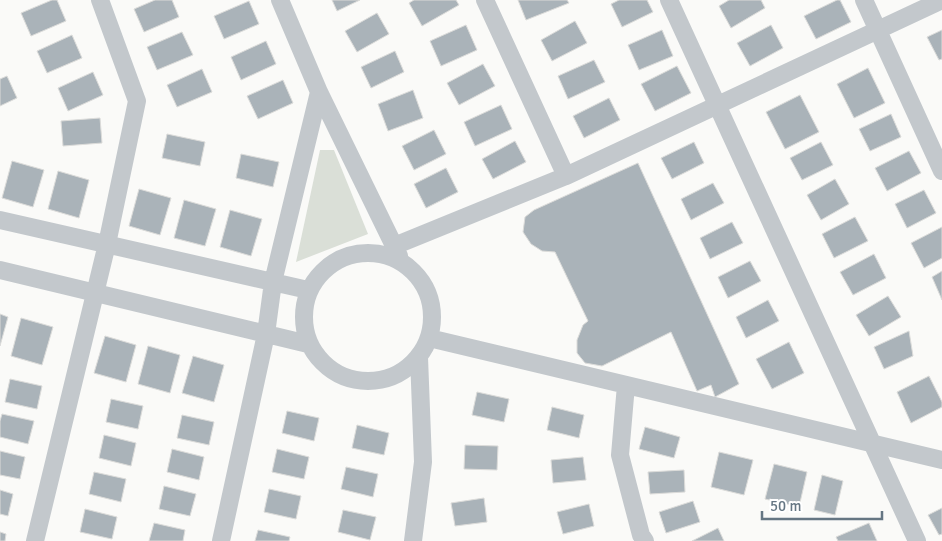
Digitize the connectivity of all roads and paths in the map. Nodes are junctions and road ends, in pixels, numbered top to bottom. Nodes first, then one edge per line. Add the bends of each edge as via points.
1 (100, 0) edge
2 (280, 0) edge
3 (485, 0) edge
4 (669, 0) edge
5 (864, 0) edge
6 (942, 0) edge
7 (877, 30) junction
8 (319, 92) junction
9 (717, 105) junction
10 (942, 171) edge
11 (566, 176) junction
12 (0, 220) edge
13 (107, 244) junction
14 (398, 253) junction
15 (0, 270) edge
16 (273, 282) junction
17 (308, 290) junction
18 (95, 293) junction
19 (266, 334) junction
20 (429, 338) junction
21 (308, 344) junction
22 (419, 357) junction
23 (626, 385) junction
24 (872, 443) junction
25 (942, 460) edge
26 (35, 541) edge
27 (221, 541) edge
28 (414, 541) edge
29 (645, 541) edge
30 (917, 541) edge

1 - 13 street via 137,101
2 - 8 street
3 - 11 street
4 - 9 street
5 - 7 street
6 - 7 street
7 - 9 street
7 - 10 street
8 - 14 street
8 - 16 street
9 - 11 street
9 - 24 street
11 - 14 street
12 - 13 street
13 - 16 street
13 - 18 street
14 - 17 street via 359,252 338,259 320,272
14 - 20 street via 418,275 429,295 433,316
15 - 18 street
16 - 17 street
16 - 19 street
17 - 21 street via 302,317
18 - 19 street
18 - 26 street
19 - 21 street
19 - 27 street
20 - 22 street
20 - 23 street
21 - 22 street via 321,362 339,375 360,381 382,380 402,372
22 - 28 street via 424,462
23 - 24 street
23 - 29 street via 620,455
24 - 25 street
24 - 30 street

